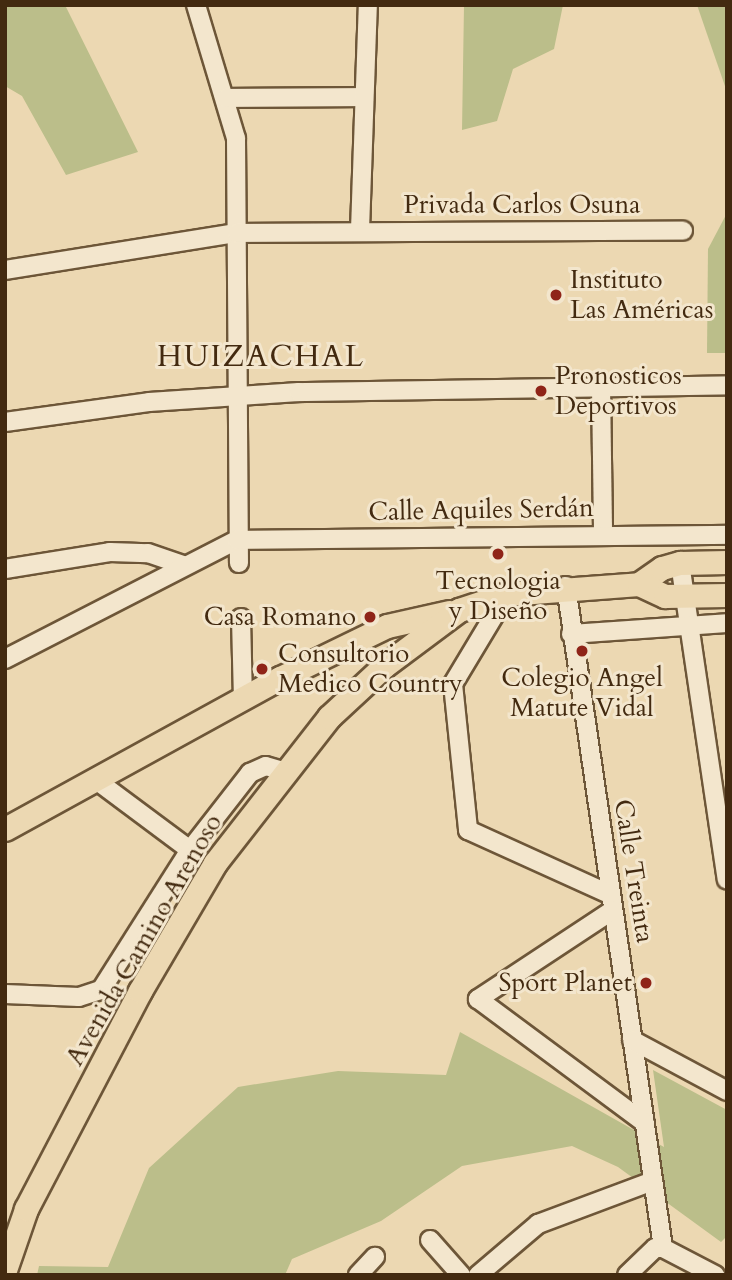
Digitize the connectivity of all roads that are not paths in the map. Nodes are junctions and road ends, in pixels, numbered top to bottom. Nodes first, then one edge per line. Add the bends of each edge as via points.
1 (196, 5) edge
2 (368, 5) edge
3 (364, 97) junction
4 (226, 98) junction
5 (360, 230) junction
6 (683, 231) dead end
7 (237, 233) junction
8 (5, 270) edge
9 (727, 385) edge
10 (601, 386) junction
11 (241, 395) junction
12 (5, 422) edge
13 (603, 534) junction
14 (727, 534) edge
15 (237, 540) junction
16 (727, 562) edge
17 (239, 563) dead end
18 (680, 563) junction
19 (183, 565) junction
20 (5, 569) edge
21 (639, 584) junction
22 (566, 586) junction
23 (507, 594) junction
24 (727, 595) edge
25 (683, 597) junction
26 (459, 610) junction
27 (241, 618) dead end
28 (727, 623) edge
29 (689, 626) junction
30 (571, 634) junction
31 (5, 659) edge
32 (243, 699) junction
33 (282, 772) junction
34 (96, 780) junction
35 (5, 829) edge
36 (190, 850) junction
37 (727, 880) edge
38 (612, 903) junction
39 (5, 994) edge
40 (632, 1040) junction
41 (727, 1091) edge
42 (645, 1123) junction
43 (653, 1181) junction
44 (430, 1240) dead end
45 (663, 1248) junction
46 (375, 1257) dead end
47 (727, 1263) edge
48 (5, 1270) edge
49 (358, 1275) edge
50 (461, 1275) edge
51 (478, 1275) edge
52 (627, 1275) edge
53 (716, 1275) edge

1 - 4 street
2 - 3 street
3 - 4 street
3 - 5 street
4 - 7 street via 236,138
5 - 6 street, Privada Carlos Osuna
5 - 7 street, Privada Carlos Osuna
7 - 8 street, Privada Carlos Osuna
7 - 11 street
9 - 10 street
10 - 11 street
10 - 13 street
11 - 12 street via 149,401
11 - 15 street
13 - 14 street, Calle Aquiles Serdán
13 - 15 street, Calle Aquiles Serdán
15 - 17 street
15 - 19 street
16 - 18 main road
18 - 21 main road via 662,568
18 - 25 street
19 - 20 street via 148,553 110,552
19 - 31 street
21 - 22 main road, Avenida Camino Arenoso
21 - 25 main road via 665,596
22 - 23 main road, Avenida Camino Arenoso
22 - 30 street, Calle Treinta
23 - 26 main road, Avenida Camino Arenoso
23 - 38 street via 453,684 468,830
24 - 25 main road
25 - 29 street
26 - 32 main road via 387,626
26 - 33 main road, Avenida Camino Arenoso via 375,674 329,717
27 - 32 street
28 - 29 street
29 - 30 street
29 - 37 street
30 - 38 street, Calle Treinta
32 - 34 main road
33 - 36 street via 266,766 250,773
33 - 48 main road, Avenida Camino Arenoso via 215,863 140,991 26,1209
34 - 35 main road
34 - 36 street
36 - 39 street via 101,990 79,997
38 - 40 street, Calle Treinta
38 - 42 street via 478,999
40 - 41 street
40 - 42 street, Calle Treinta
42 - 43 street, Calle Treinta
43 - 45 street, Calle Treinta
43 - 51 street via 538,1224
44 - 50 street
45 - 52 street via 655,1248
45 - 53 street
46 - 49 street
47 - 53 street

